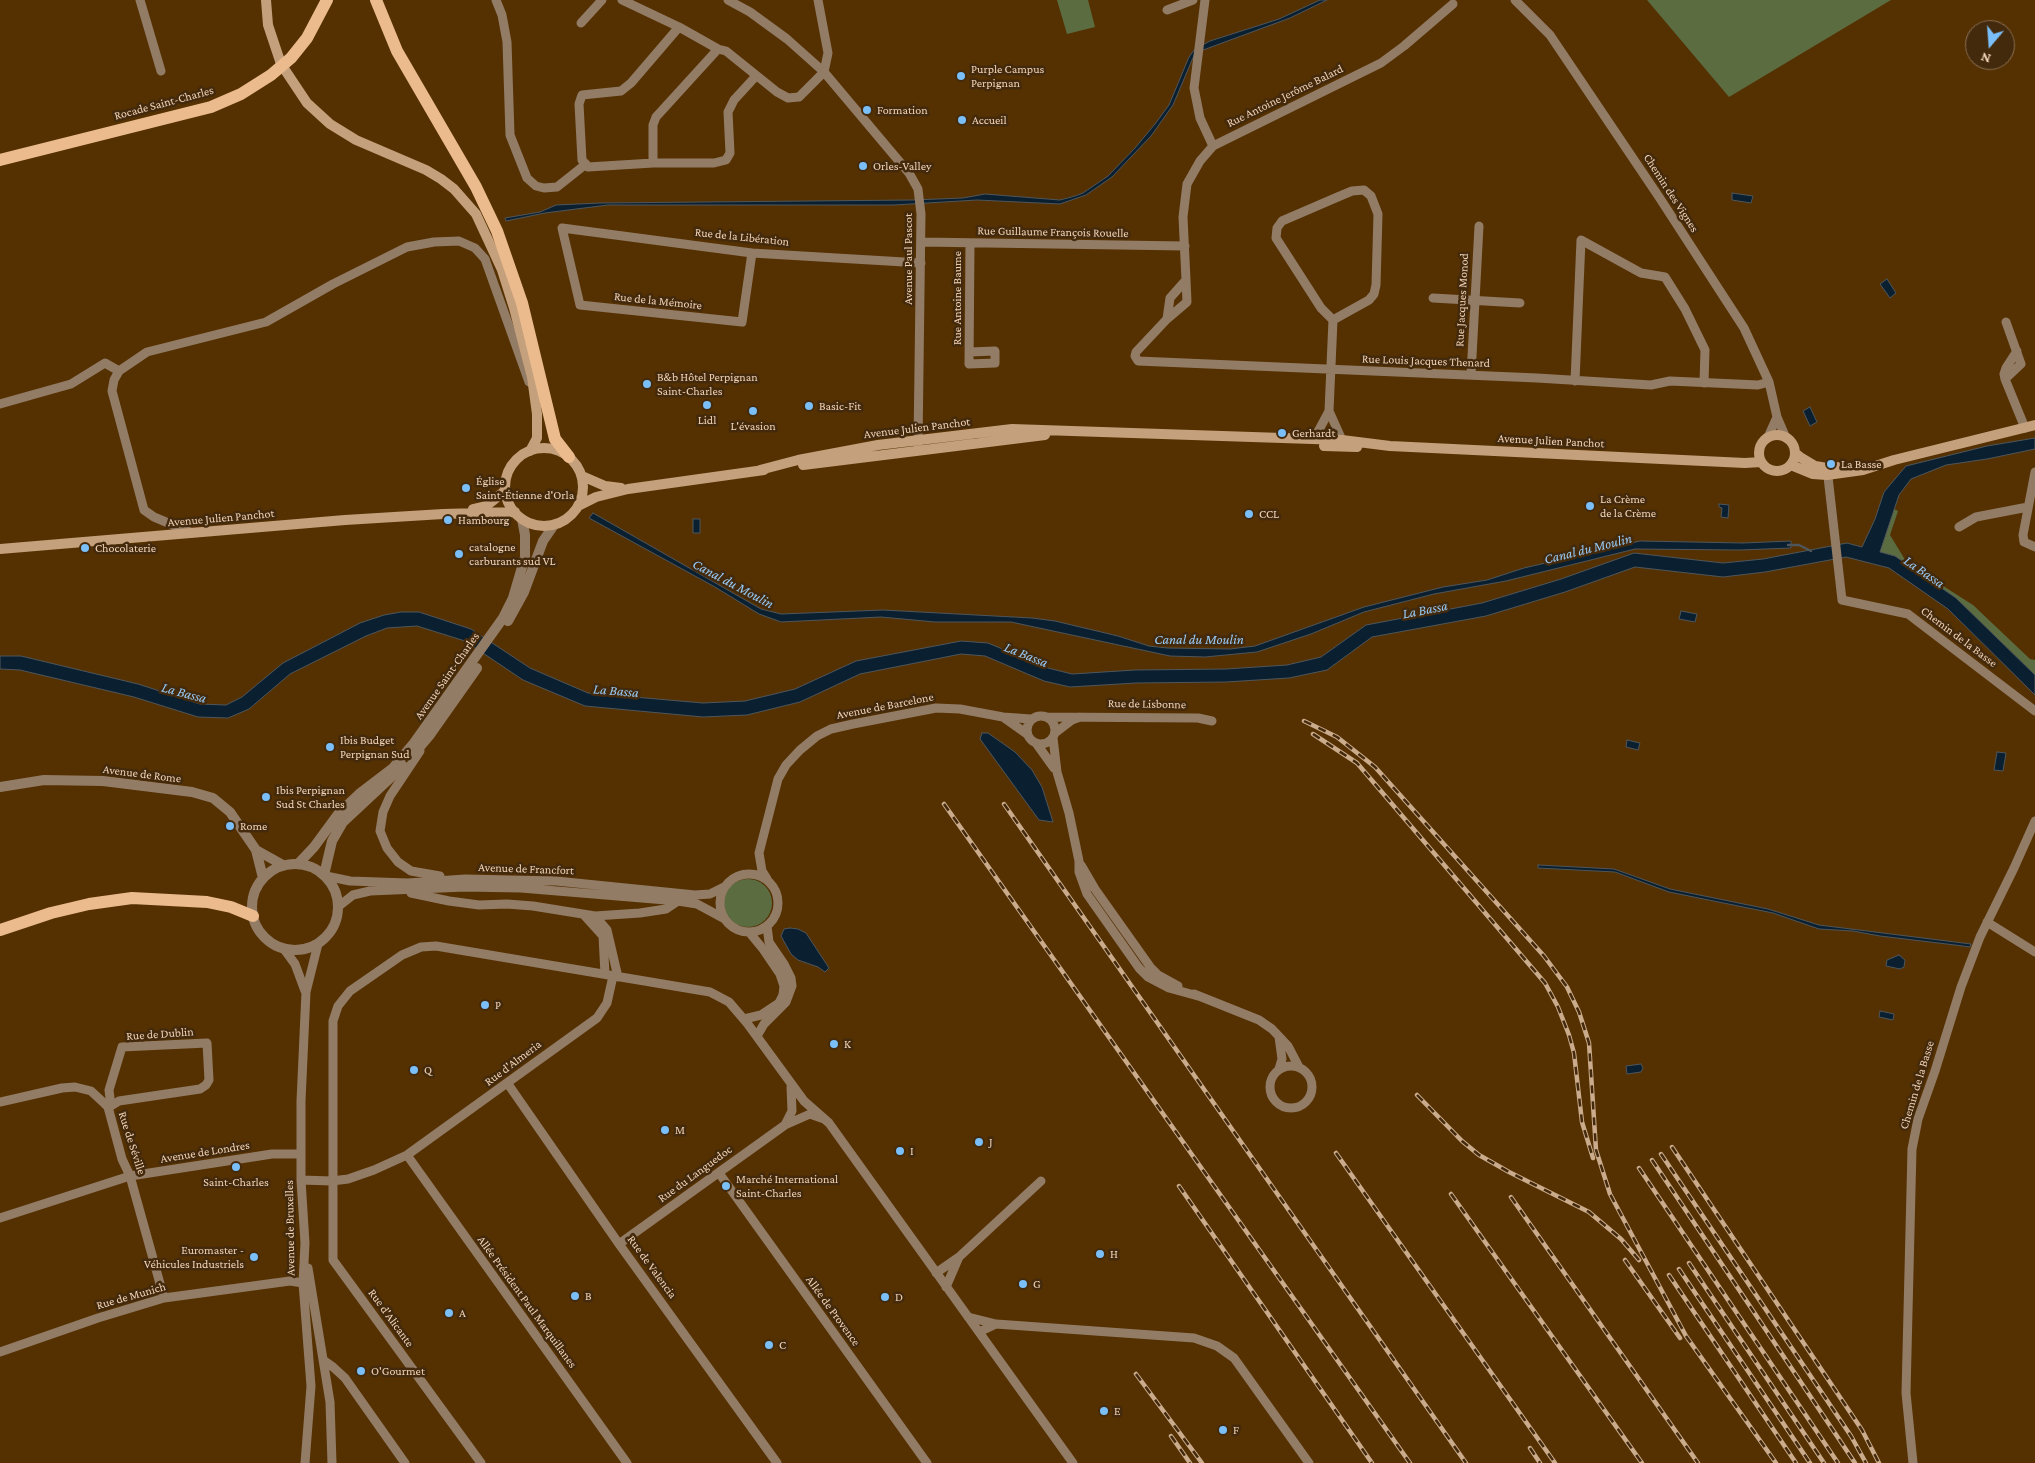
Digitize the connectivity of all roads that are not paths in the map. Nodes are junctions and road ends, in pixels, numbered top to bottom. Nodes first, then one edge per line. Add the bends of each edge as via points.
1 (140, 0) edge
2 (266, 0) edge
3 (318, 0) edge
4 (326, 0) edge
5 (376, 0) edge
6 (496, 0) edge
7 (602, 0) edge
8 (622, 0) edge
9 (728, 0) edge
10 (818, 0) edge
11 (1193, 0) edge
12 (1205, 0) edge
13 (1515, 0) edge
14 (641, 4) edge
15 (1453, 4) dead end
16 (1167, 10) dead end
17 (581, 23) dead end
18 (679, 27) junction
19 (718, 49) junction
20 (161, 72) dead end
21 (824, 72) junction
22 (756, 76) junction
23 (83, 138) junction
24 (1213, 146) junction
25 (0, 160) edge
26 (653, 163) junction
27 (586, 164) junction
28 (1479, 226) dead end
29 (562, 228) joint
30 (921, 242) junction
31 (970, 244) junction
32 (1185, 246) junction
33 (752, 253) junction
34 (921, 263) junction
35 (1186, 280) junction
36 (1433, 298) dead end
37 (1475, 300) junction
38 (1520, 303) dead end
39 (1168, 319) junction
40 (1333, 320) junction
41 (2006, 322) dead end
42 (970, 352) dead end
43 (1331, 369) junction
44 (119, 371) junction
45 (1471, 375) junction
46 (1575, 381) junction
47 (1769, 382) junction
48 (1704, 383) junction
49 (534, 393) junction
50 (0, 404) edge
51 (1329, 411) junction
52 (1777, 417) junction
53 (2035, 419) edge
54 (2028, 425) edge
55 (1258, 438) junction
56 (1768, 438) junction
57 (1786, 438) junction
58 (1314, 439) junction
59 (1342, 440) junction
60 (918, 445) junction
61 (1390, 446) junction
62 (530, 451) junction
63 (1795, 453) junction
64 (569, 457) junction
65 (1760, 458) junction
66 (1790, 466) junction
67 (1827, 472) junction
68 (2035, 472) edge
69 (582, 476) junction
70 (628, 489) junction
71 (506, 490) junction
72 (580, 505) junction
73 (2028, 507) junction
74 (443, 514) junction
75 (518, 516) junction
76 (554, 525) junction
77 (1959, 528) dead end
78 (192, 534) junction
79 (2035, 547) edge
80 (0, 549) edge
81 (495, 635) junction
82 (479, 658) junction
83 (2035, 711) edge
84 (1083, 716) junction
85 (1003, 717) junction
86 (1047, 717) junction
87 (1031, 719) junction
88 (1212, 721) dead end
89 (1027, 734) junction
90 (429, 736) junction
91 (1054, 736) junction
92 (1036, 743) junction
93 (1057, 772) junction
94 (0, 787) edge
95 (2035, 821) edge
96 (256, 850) junction
97 (759, 853) junction
98 (298, 864) junction
99 (283, 866) junction
100 (742, 874) junction
101 (325, 875) junction
102 (263, 878) junction
103 (767, 879) junction
104 (532, 880) junction
105 (724, 887) junction
106 (402, 891) junction
107 (678, 901) junction
108 (339, 906) junction
109 (584, 915) junction
110 (253, 916) junction
111 (595, 916) junction
112 (723, 918) junction
113 (1987, 922) junction
114 (767, 926) junction
115 (0, 930) edge
116 (749, 932) junction
117 (318, 944) junction
118 (284, 949) junction
119 (2035, 952) edge
120 (612, 976) junction
121 (306, 992) junction
122 (744, 1019) junction
123 (1278, 1035) junction
124 (757, 1036) junction
125 (1299, 1067) junction
126 (1279, 1069) junction
127 (508, 1084) junction
128 (790, 1084) junction
129 (0, 1102) edge
130 (109, 1106) junction
131 (829, 1123) junction
132 (785, 1125) junction
133 (301, 1154) junction
134 (407, 1155) junction
135 (719, 1173) junction
136 (130, 1176) junction
137 (301, 1180) junction
138 (1042, 1180) dead end
139 (332, 1181) junction
140 (0, 1218) edge
141 (305, 1243) junction
142 (619, 1244) junction
143 (959, 1258) junction
144 (936, 1273) junction
145 (303, 1283) junction
146 (946, 1287) junction
147 (164, 1298) junction
148 (968, 1317) junction
149 (996, 1324) junction
150 (978, 1332) junction
151 (0, 1352) edge
152 (322, 1360) junction
153 (305, 1463) edge
154 (332, 1463) edge
155 (406, 1463) edge
156 (482, 1463) edge
157 (627, 1463) edge
158 (777, 1463) edge
159 (927, 1463) edge
160 (1073, 1463) edge
161 (1309, 1463) edge
162 (1913, 1463) edge

1 - 20 street
2 - 49 main road via 268,25 280,64 307,103 330,124 356,140 433,174 454,189 476,214 502,270 517,316
3 - 23 main road, Rocade Saint-Charles via 302,32 286,51 273,65 244,85
4 - 23 main road, Rocade Saint-Charles via 307,38 291,58 240,94 211,107
5 - 64 main road via 397,51 476,187 497,231 522,303 555,439
6 - 27 street via 507,42 510,135 527,178 536,186 556,187
7 - 17 street
8 - 14 street
9 - 21 street, Avenue Paul Pascot via 787,39
10 - 21 street via 828,53
11 - 16 street
12 - 24 street via 1194,88 1200,118
13 - 47 street, Chemin des Vignes via 1550,35 1654,189 1744,328
14 - 18 street
15 - 24 street, Rue Antoine Jerôme Balard via 1381,63
18 - 19 street
18 - 27 street via 621,91 582,94 579,104 582,160
19 - 22 street via 726,51
19 - 26 street via 656,117
21 - 22 street via 799,97 788,98
21 - 30 street, Avenue Paul Pascot via 909,173 918,190
22 - 26 street via 734,100 728,112 730,153 726,160 714,163
23 - 25 main road, Rocade Saint-Charles
24 - 32 street, Rue Antoine Jerôme Balard via 1187,184 1183,217
26 - 27 street via 588,167
28 - 37 street, Rue Jacques Monod
29 - 33 street, Rue de la Libération
29 - 33 street, Rue de la Mémoire via 580,305 742,322
30 - 31 street, Rue Guillaume François Rouelle
30 - 34 street, Avenue Paul Pascot
31 - 32 street, Rue Guillaume François Rouelle
31 - 42 street, Rue Antoine Baume
32 - 35 street, Rue Louis Jacques Thenard
33 - 34 street, Rue de la Libération
34 - 60 street, Avenue Paul Pascot
35 - 39 street via 1170,298
35 - 39 street, Rue Louis Jacques Thenard via 1187,302
36 - 37 street
37 - 38 street
37 - 45 street, Rue Jacques Monod
39 - 43 street, Rue Louis Jacques Thenard via 1136,352 1138,361
40 - 40 street via 1374,294 1378,214 1371,196 1364,190 1352,190 1282,221 1277,228 1276,238
40 - 43 street
41 - 54 street via 2021,364 2005,379
43 - 45 street, Rue Louis Jacques Thenard
43 - 51 street
44 - 49 street via 147,352 266,322 408,247 459,241 475,248 485,260
44 - 50 street via 105,363 71,384
44 - 78 street via 112,391 144,510
45 - 46 street, Rue Louis Jacques Thenard
46 - 48 street, Rue Louis Jacques Thenard via 1651,385
46 - 48 street via 1581,240 1641,273 1665,277 1705,350
47 - 48 street, Rue Louis Jacques Thenard via 1758,385
47 - 52 street, Chemin des Vignes
49 - 62 main road via 537,438
51 - 58 street
51 - 59 street
52 - 56 street
52 - 57 street, Chemin des Vignes
53 - 54 main road
54 - 67 main road via 1894,460
55 - 58 main road, Avenue Julien Panchot
55 - 60 main road, Avenue Julien Panchot via 1080,433
55 - 61 main road, Avenue Julien Panchot via 1344,448
56 - 57 main road via 1774,435
56 - 65 main road via 1761,444
57 - 63 main road
58 - 59 main road, Avenue Julien Panchot
59 - 61 main road, Avenue Julien Panchot
60 - 70 main road, Avenue Julien Panchot
61 - 65 main road, Avenue Julien Panchot via 1711,461
62 - 64 main road via 557,450
62 - 71 main road via 512,466 506,478
63 - 66 main road
63 - 67 main road
64 - 69 main road
65 - 66 main road via 1769,470 1775,472
66 - 67 main road via 1813,474
67 - 83 street, Chemin de la Basse via 1842,600 1908,614
68 - 73 street
69 - 70 main road, Avenue Julien Panchot via 605,486
69 - 72 main road via 584,491
70 - 72 main road, Avenue Julien Panchot via 596,497
71 - 74 main road, Avenue Julien Panchot via 486,506
71 - 75 main road via 508,502
72 - 76 main road via 569,518
73 - 77 street via 1976,517
73 - 79 street via 2024,542
74 - 75 main road, Avenue Julien Panchot
74 - 78 main road, Avenue Julien Panchot
75 - 76 main road via 537,526
75 - 81 street, Avenue Saint-Charles via 526,536 525,557 513,598
76 - 81 street, Avenue Saint-Charles via 543,541 524,592
78 - 80 main road, Avenue Julien Panchot
81 - 82 street, Avenue Saint-Charles
82 - 90 street, Avenue Saint-Charles
82 - 98 street, Avenue Saint-Charles via 393,768 339,813
84 - 86 street, Rue de Lisbonne
84 - 88 street, Rue de Lisbonne
84 - 91 street via 1072,720
85 - 87 street, Avenue de Barcelone
85 - 89 street
85 - 97 street, Avenue de Barcelone via 936,708 852,724 817,736 786,765 778,780
86 - 87 street
86 - 91 street via 1054,724
87 - 89 street
89 - 92 street
90 - 101 street, Avenue Saint-Charles via 395,776 343,822 332,841
90 - 104 street via 382,812 380,831 387,848 410,871 432,876
91 - 92 street via 1046,743
91 - 93 street
92 - 93 street
93 - 123 street via 1069,812 1081,883 1138,968 1158,983 1259,1020
94 - 96 street, Avenue de Rome via 44,780 103,781 192,792 213,798 230,812
95 - 113 street, Chemin de la Basse
96 - 99 street, Avenue de Rome
96 - 102 street, Avenue de Rome
97 - 100 street
97 - 103 street
98 - 99 street
98 - 101 street via 312,867
99 - 102 street
100 - 103 street via 751,873
100 - 105 street
101 - 104 street, Avenue de Francfort via 350,881 408,883 464,879
101 - 108 street via 335,890
102 - 110 street via 254,896
103 - 114 street via 776,890 778,904 774,918
104 - 105 street, Avenue de Francfort via 686,894 710,894
105 - 112 street via 719,902
106 - 107 street, Avenue de Francfort via 521,888
106 - 108 street, Avenue de Francfort via 370,891 353,895
106 - 109 street via 449,902 533,906
107 - 111 street via 666,908 640,913
107 - 112 street, Avenue de Francfort via 697,904
108 - 117 street via 334,928
109 - 111 street
109 - 120 street via 603,936
110 - 115 main road via 207,902 132,898 51,913
110 - 118 street via 264,937
111 - 120 street via 607,930
112 - 116 street via 734,928
113 - 119 street
113 - 162 street, Chemin de la Basse via 1961,986 1918,1119 1912,1149 1906,1393
114 - 116 street
114 - 124 street via 769,942 784,964 792,986 786,1002
116 - 122 street via 780,974 784,986 779,1002 760,1015
117 - 118 street via 308,949
117 - 121 street, Avenue de Bruxelles
118 - 121 street, Avenue de Bruxelles via 298,969
120 - 122 street via 710,992 729,1002
120 - 127 street, Rue d'Almeria via 607,1003 597,1018
120 - 139 street via 436,946 421,947 402,955 350,991 338,1006 333,1021
121 - 133 street, Avenue de Bruxelles
122 - 124 street
123 - 125 street
123 - 126 street via 1282,1059
124 - 128 street
125 - 126 street
125 - 126 street via 1312,1080 1312,1093 1304,1104 1291,1108 1275,1101 1270,1091 1272,1078
127 - 134 street, Rue d'Almeria
127 - 142 street, Rue de Valencia
128 - 131 street
128 - 132 street via 792,1111
129 - 130 street, Rue de Séville via 75,1087 91,1091
130 - 130 street, Rue de Dublin via 109,1090 122,1047 207,1043 209,1080 206,1085 119,1101
130 - 136 street, Rue de Séville via 122,1159
131 - 132 street, Rue du Languedoc via 810,1114
131 - 144 street
132 - 135 street, Rue du Languedoc
133 - 136 street, Avenue de Londres via 272,1154
133 - 137 street, Avenue de Bruxelles
134 - 139 street, Rue d'Almeria via 374,1170
134 - 157 street, Allée Président Paul Marquillanes
135 - 142 street, Rue du Languedoc
135 - 159 street, Allée de Provence
136 - 140 street, Avenue de Londres
136 - 147 street, Rue de Séville
137 - 139 street, Rue d'Almeria
137 - 141 street, Avenue de Bruxelles
138 - 143 street
139 - 156 street, Rue d'Alicante via 334,1260
141 - 145 street, Avenue de Bruxelles
141 - 152 street
142 - 158 street, Rue de Valencia
143 - 144 street
143 - 146 street
144 - 146 street
145 - 147 street, Rue de Munich via 290,1281
145 - 153 street, Avenue de Bruxelles via 311,1386
146 - 148 street
147 - 151 street, Rue de Munich
148 - 149 street
148 - 150 street
149 - 150 street
149 - 161 street via 1194,1338 1217,1346 1234,1358
150 - 160 street
152 - 154 street via 330,1402
152 - 155 street via 345,1378

